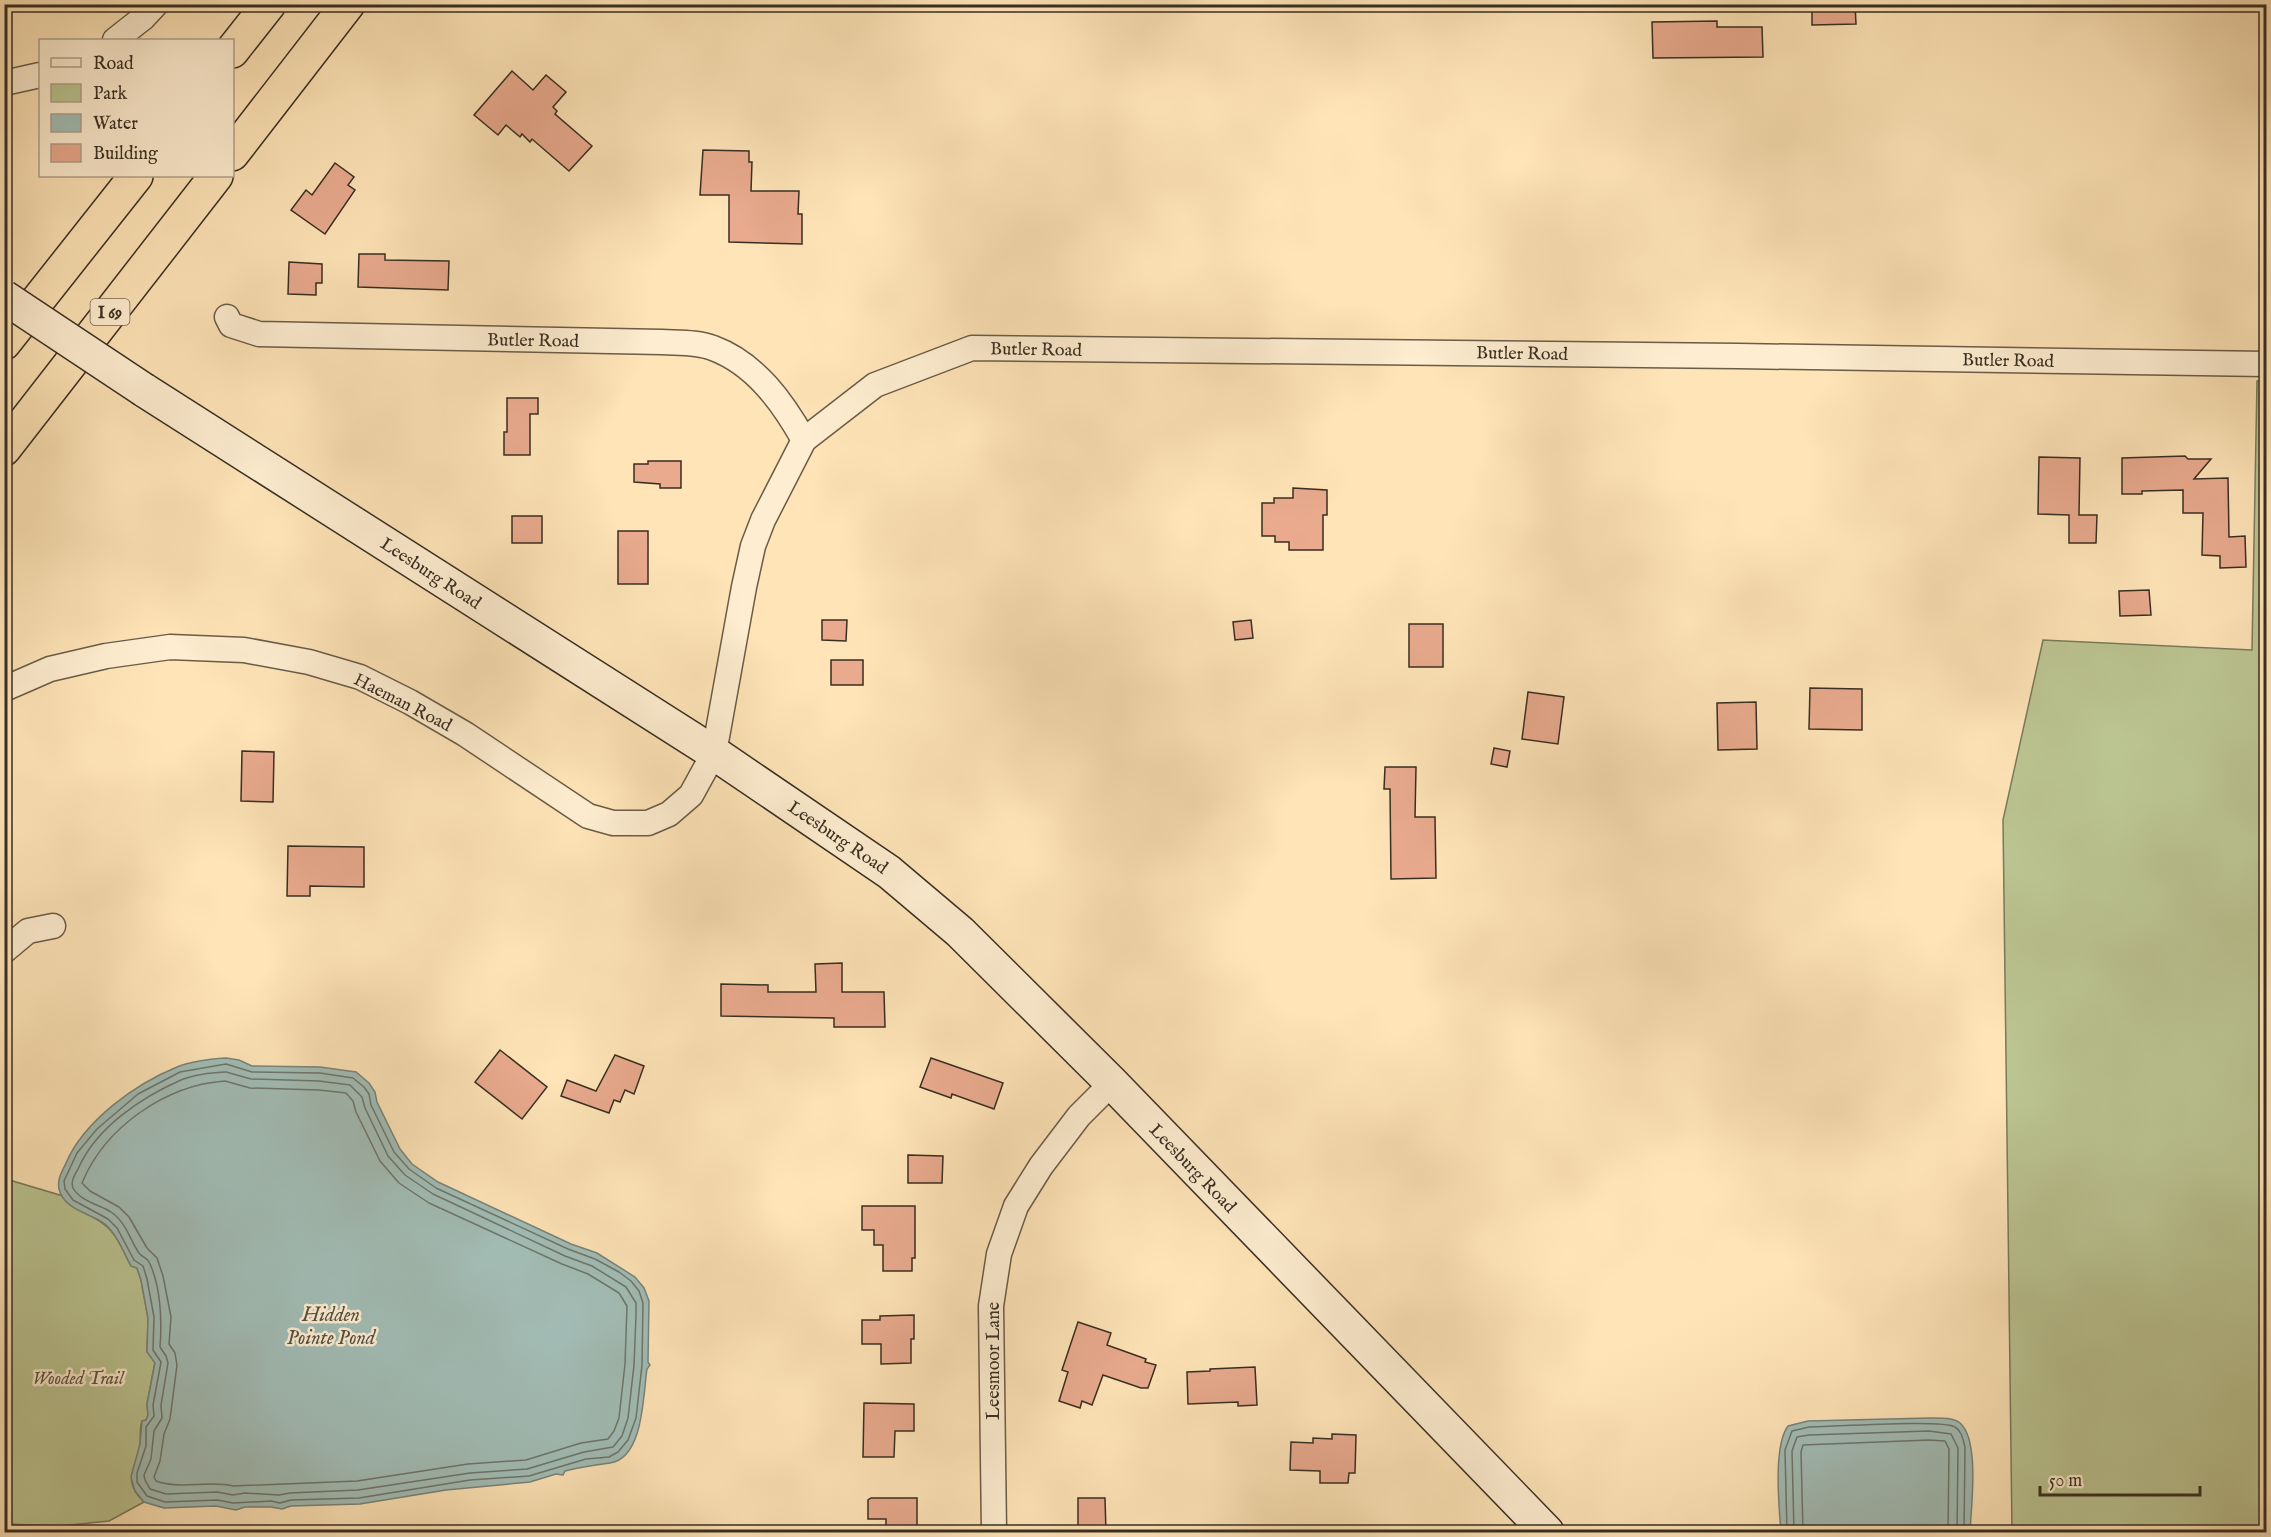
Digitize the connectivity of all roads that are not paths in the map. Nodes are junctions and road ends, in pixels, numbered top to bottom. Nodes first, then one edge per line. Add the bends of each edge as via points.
1 (156, 4) edge
2 (269, 4) edge
3 (348, 4) edge
4 (116, 39) edge
5 (234, 48) edge
6 (39, 75) edge
7 (4, 83) edge
8 (234, 151) edge
9 (135, 177) edge
10 (215, 177) edge
11 (4, 297) edge
12 (227, 317) dead end
13 (4, 343) edge
14 (2266, 364) edge
15 (804, 440) junction
16 (4, 449) edge
17 (4, 688) edge
18 (714, 753) junction
19 (52, 926) dead end
20 (4, 951) edge
21 (1112, 1083) junction
22 (994, 1533) edge
23 (1547, 1533) edge

1 - 4 street
2 - 5 highway
3 - 8 highway
6 - 7 street
9 - 13 highway
10 - 16 highway, I 69
11 - 18 main road, Leesburg Road, bridge
12 - 15 street, Butler Road via 231,325 259,334 662,342 712,347 761,381 781,402
14 - 15 street, Butler Road via 972,348 875,385
15 - 18 street, Butler Road via 753,546
17 - 18 street, Haeman Road via 50,669 170,647 244,650 309,662 360,678 410,702 588,816 627,825 648,823 669,814 691,795
18 - 21 main road, Leesburg Road via 871,859 924,901
19 - 20 street via 28,931
21 - 22 street, Leesmoor Lane via 1079,1116 1041,1166 1016,1206 999,1254 991,1306
21 - 23 main road, Leesburg Road

